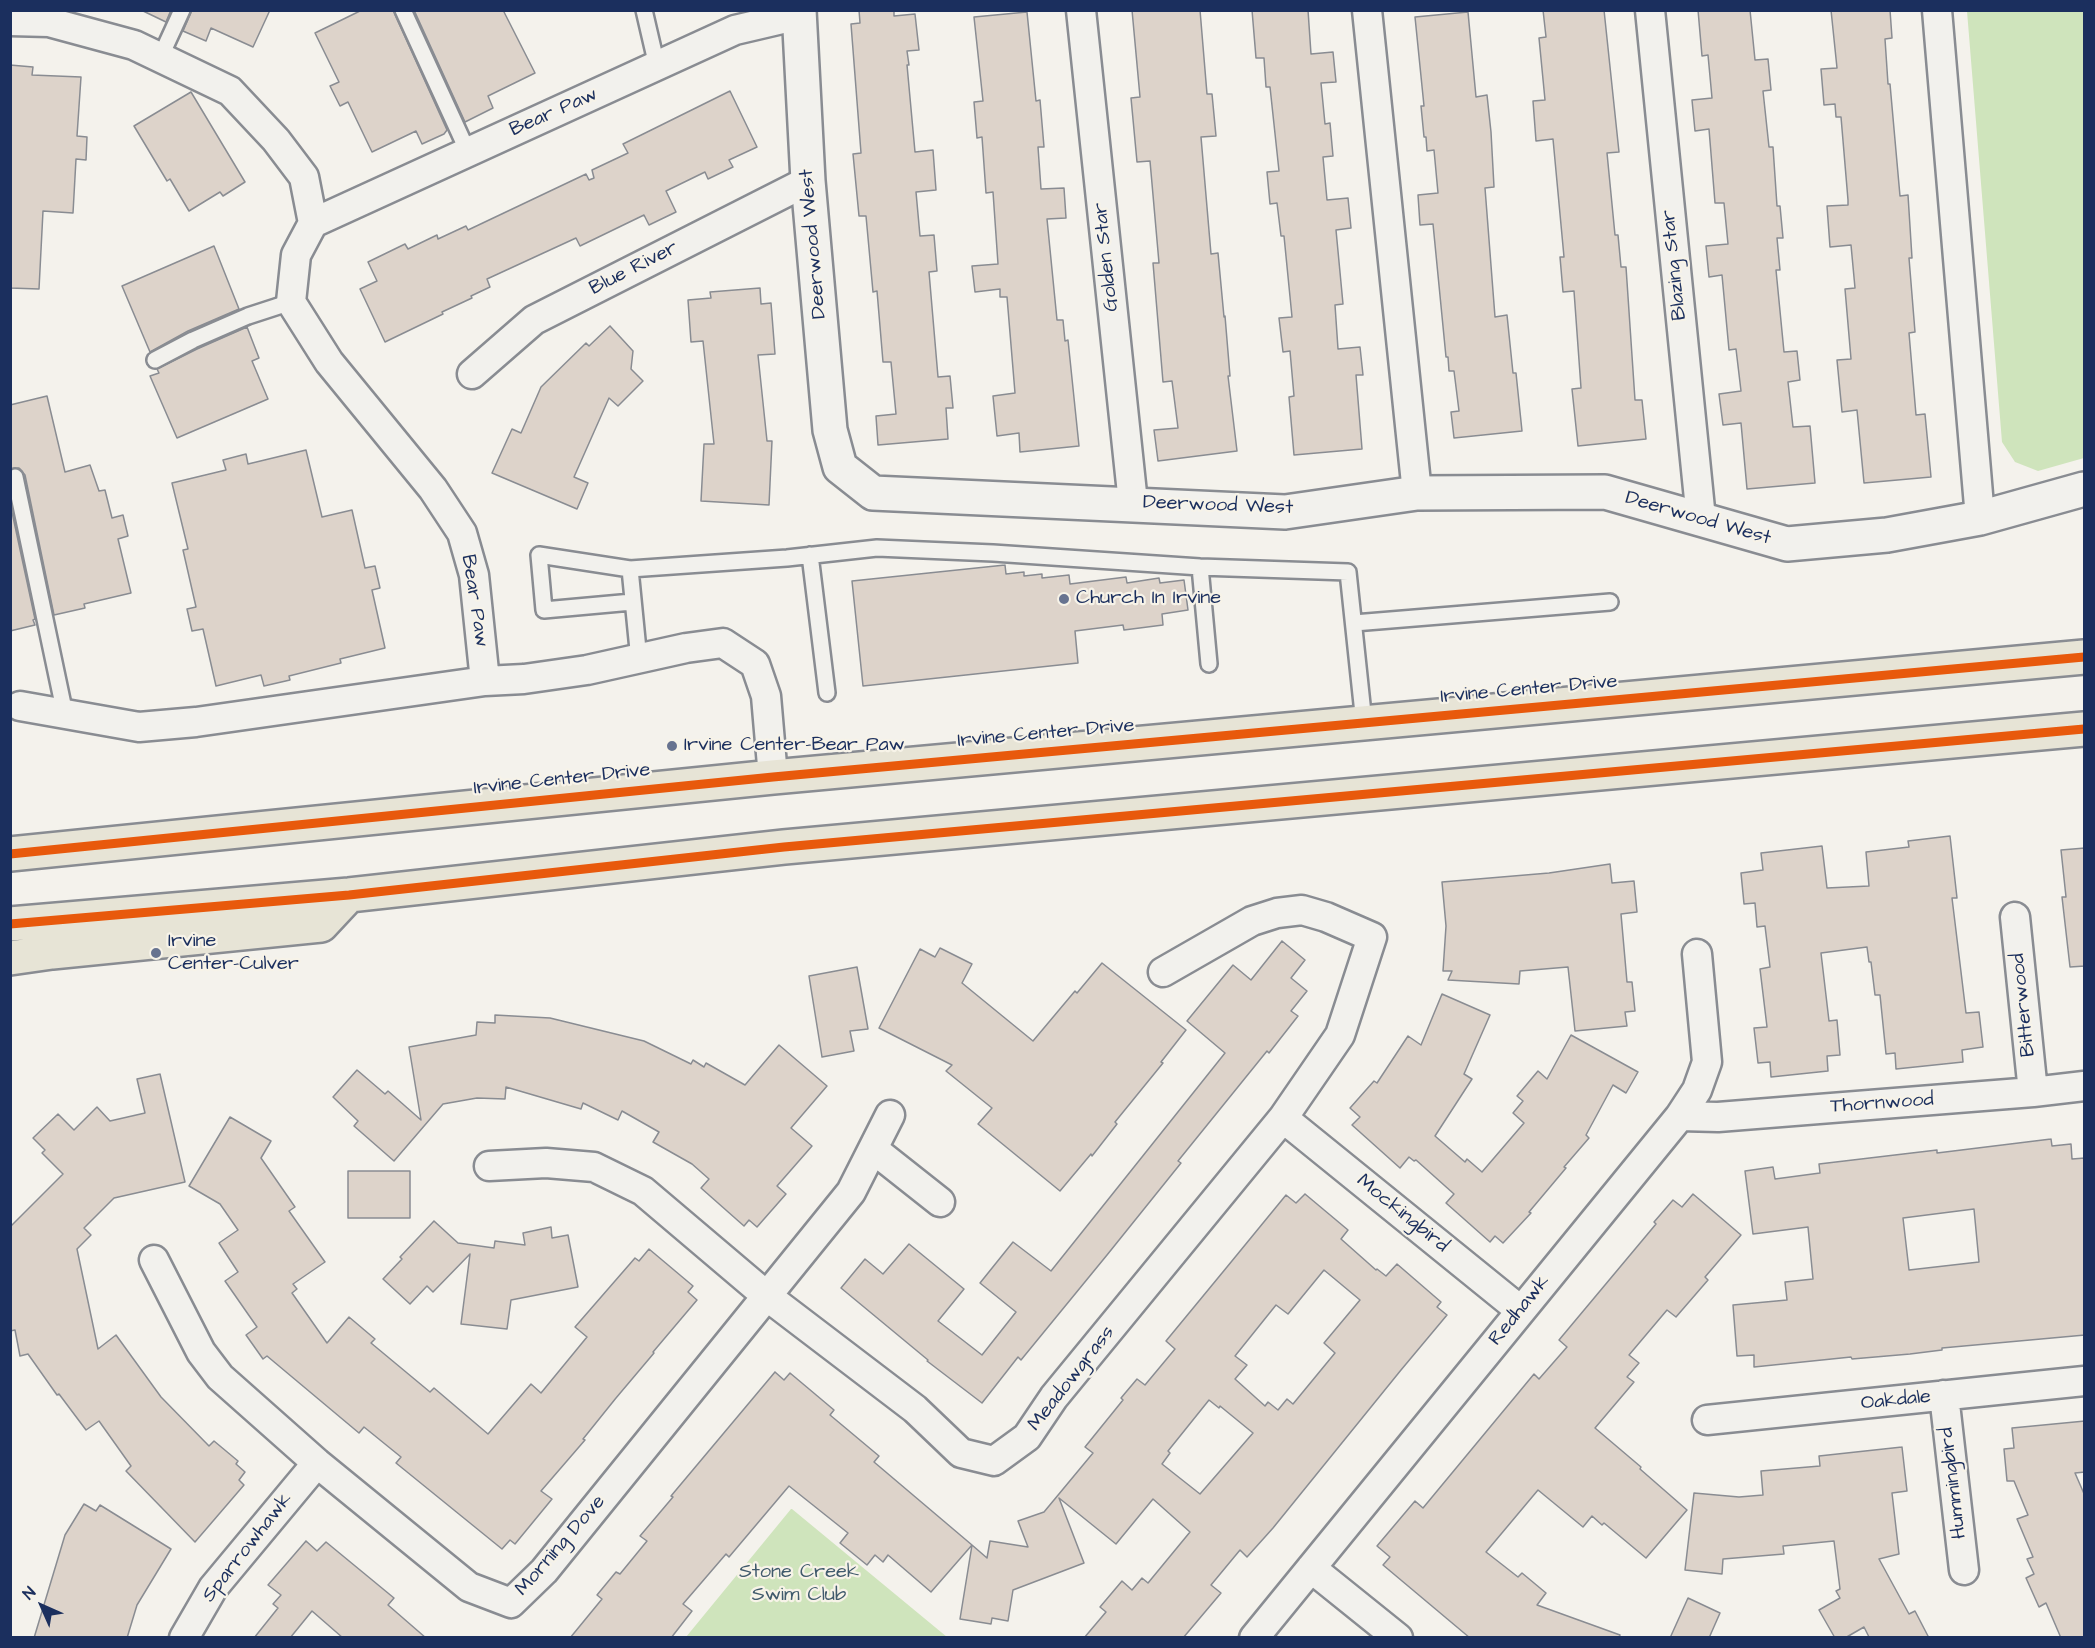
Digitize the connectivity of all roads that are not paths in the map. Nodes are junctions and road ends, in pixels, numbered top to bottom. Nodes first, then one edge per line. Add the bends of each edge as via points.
1 (182, 10) edge
2 (403, 10) edge
3 (644, 10) edge
4 (1081, 10) edge
5 (1367, 10) edge
6 (1650, 10) edge
7 (1937, 10) edge
8 (799, 13) edge
9 (10, 21) edge
10 (160, 58) junction
11 (657, 66) junction
12 (468, 152) junction
13 (808, 181) junction
14 (313, 223) junction
15 (291, 302) junction
16 (155, 360) dead end
17 (472, 374) dead end
18 (15, 477) dead end
19 (2085, 489) edge
20 (1418, 493) junction
21 (1133, 504) junction
22 (1980, 518) junction
23 (1701, 519) junction
24 (810, 555) junction
25 (1200, 567) junction
26 (630, 569) junction
27 (632, 602) junction
28 (1610, 602) dead end
29 (1354, 623) junction
30 (2085, 657) edge
31 (639, 660) junction
32 (1209, 664) dead end
33 (485, 681) junction
34 (827, 693) dead end
35 (20, 706) dead end
36 (2085, 706) edge
37 (65, 714) junction
38 (1364, 723) junction
39 (2085, 729) edge
40 (2040, 733) junction
41 (773, 777) junction
42 (20, 848) edge
43 (349, 894) junction
44 (2015, 917) dead end
45 (10, 924) edge
46 (1697, 954) dead end
47 (10, 958) edge
48 (1163, 972) dead end
49 (2085, 1086) edge
50 (2032, 1092) junction
51 (890, 1115) dead end
52 (1680, 1116) junction
53 (1283, 1118) junction
54 (873, 1149) junction
55 (489, 1166) dead end
56 (940, 1202) dead end
57 (154, 1260) dead end
58 (768, 1297) junction
59 (1520, 1310) junction
60 (2085, 1382) edge
61 (1944, 1395) junction
62 (1707, 1420) dead end
63 (317, 1463) junction
64 (1311, 1568) junction
65 (1964, 1570) dead end
66 (184, 1638) edge
67 (1254, 1638) edge
68 (1398, 1638) edge

1 - 10 lane
2 - 12 lane
3 - 11 lane
4 - 21 street, Golden Star
5 - 20 street
6 - 23 street, Blazing Star
7 - 22 street
8 - 11 street, Bear Paw via 735,30
8 - 13 street, Deerwood West
9 - 10 street via 49,22 134,45
10 - 14 street via 230,91 276,140 304,177
11 - 12 street, Bear Paw
12 - 14 street, Bear Paw
13 - 17 street, Blue River via 534,320
13 - 21 street, Deerwood West via 830,429 840,467 873,493
14 - 15 street via 296,255
15 - 16 lane via 248,316
15 - 33 street, Bear Paw via 329,362 433,489 462,533 474,575
18 - 37 lane
19 - 22 street, Deerwood West
20 - 21 street, Deerwood West via 1285,512
20 - 23 street, Deerwood West via 1605,492
22 - 23 street, Deerwood West via 1887,536 1786,544
24 - 25 lane via 877,548
24 - 26 lane
24 - 34 lane
25 - 29 lane via 1348,573
25 - 32 lane
26 - 27 lane
26 - 27 lane via 539,555 544,610
27 - 31 lane
28 - 29 lane
29 - 38 lane
30 - 38 main road, Irvine Center Drive
31 - 33 street via 524,679
31 - 41 street via 723,643 755,664 766,696
33 - 37 street via 139,727
35 - 37 street
36 - 40 main road
38 - 41 main road, Irvine Center Drive
39 - 40 main road
40 - 43 main road via 783,847
41 - 42 main road, Irvine Center Drive
43 - 45 main road
43 - 47 main road via 321,925
44 - 50 street, Bitterwood
46 - 52 street, Redhawk via 1707,1062 1697,1090
48 - 53 street, Meadowgrass via 1252,921 1277,913 1302,910 1372,937 1340,1035
49 - 50 street, Thornwood
50 - 52 street, Thornwood via 1718,1117
51 - 54 street, Morning Dove
52 - 59 street, Redhawk
53 - 58 street, Meadowgrass via 1054,1397 1027,1437 994,1461 961,1453 915,1409
53 - 59 street, Mockingbird
54 - 56 street
54 - 58 street, Morning Dove via 851,1192
55 - 58 street, Meadowgrass via 546,1163 594,1167 643,1191
57 - 63 street, Morning Dove via 201,1352 220,1377
58 - 63 street, Morning Dove via 544,1571 511,1603 469,1587
59 - 64 street, Redhawk
60 - 61 street, Oakdale
61 - 62 street, Oakdale
61 - 65 street, Hummingbird
63 - 66 street, Sparrowhawk via 213,1588
64 - 67 street, Redhawk
64 - 68 street

